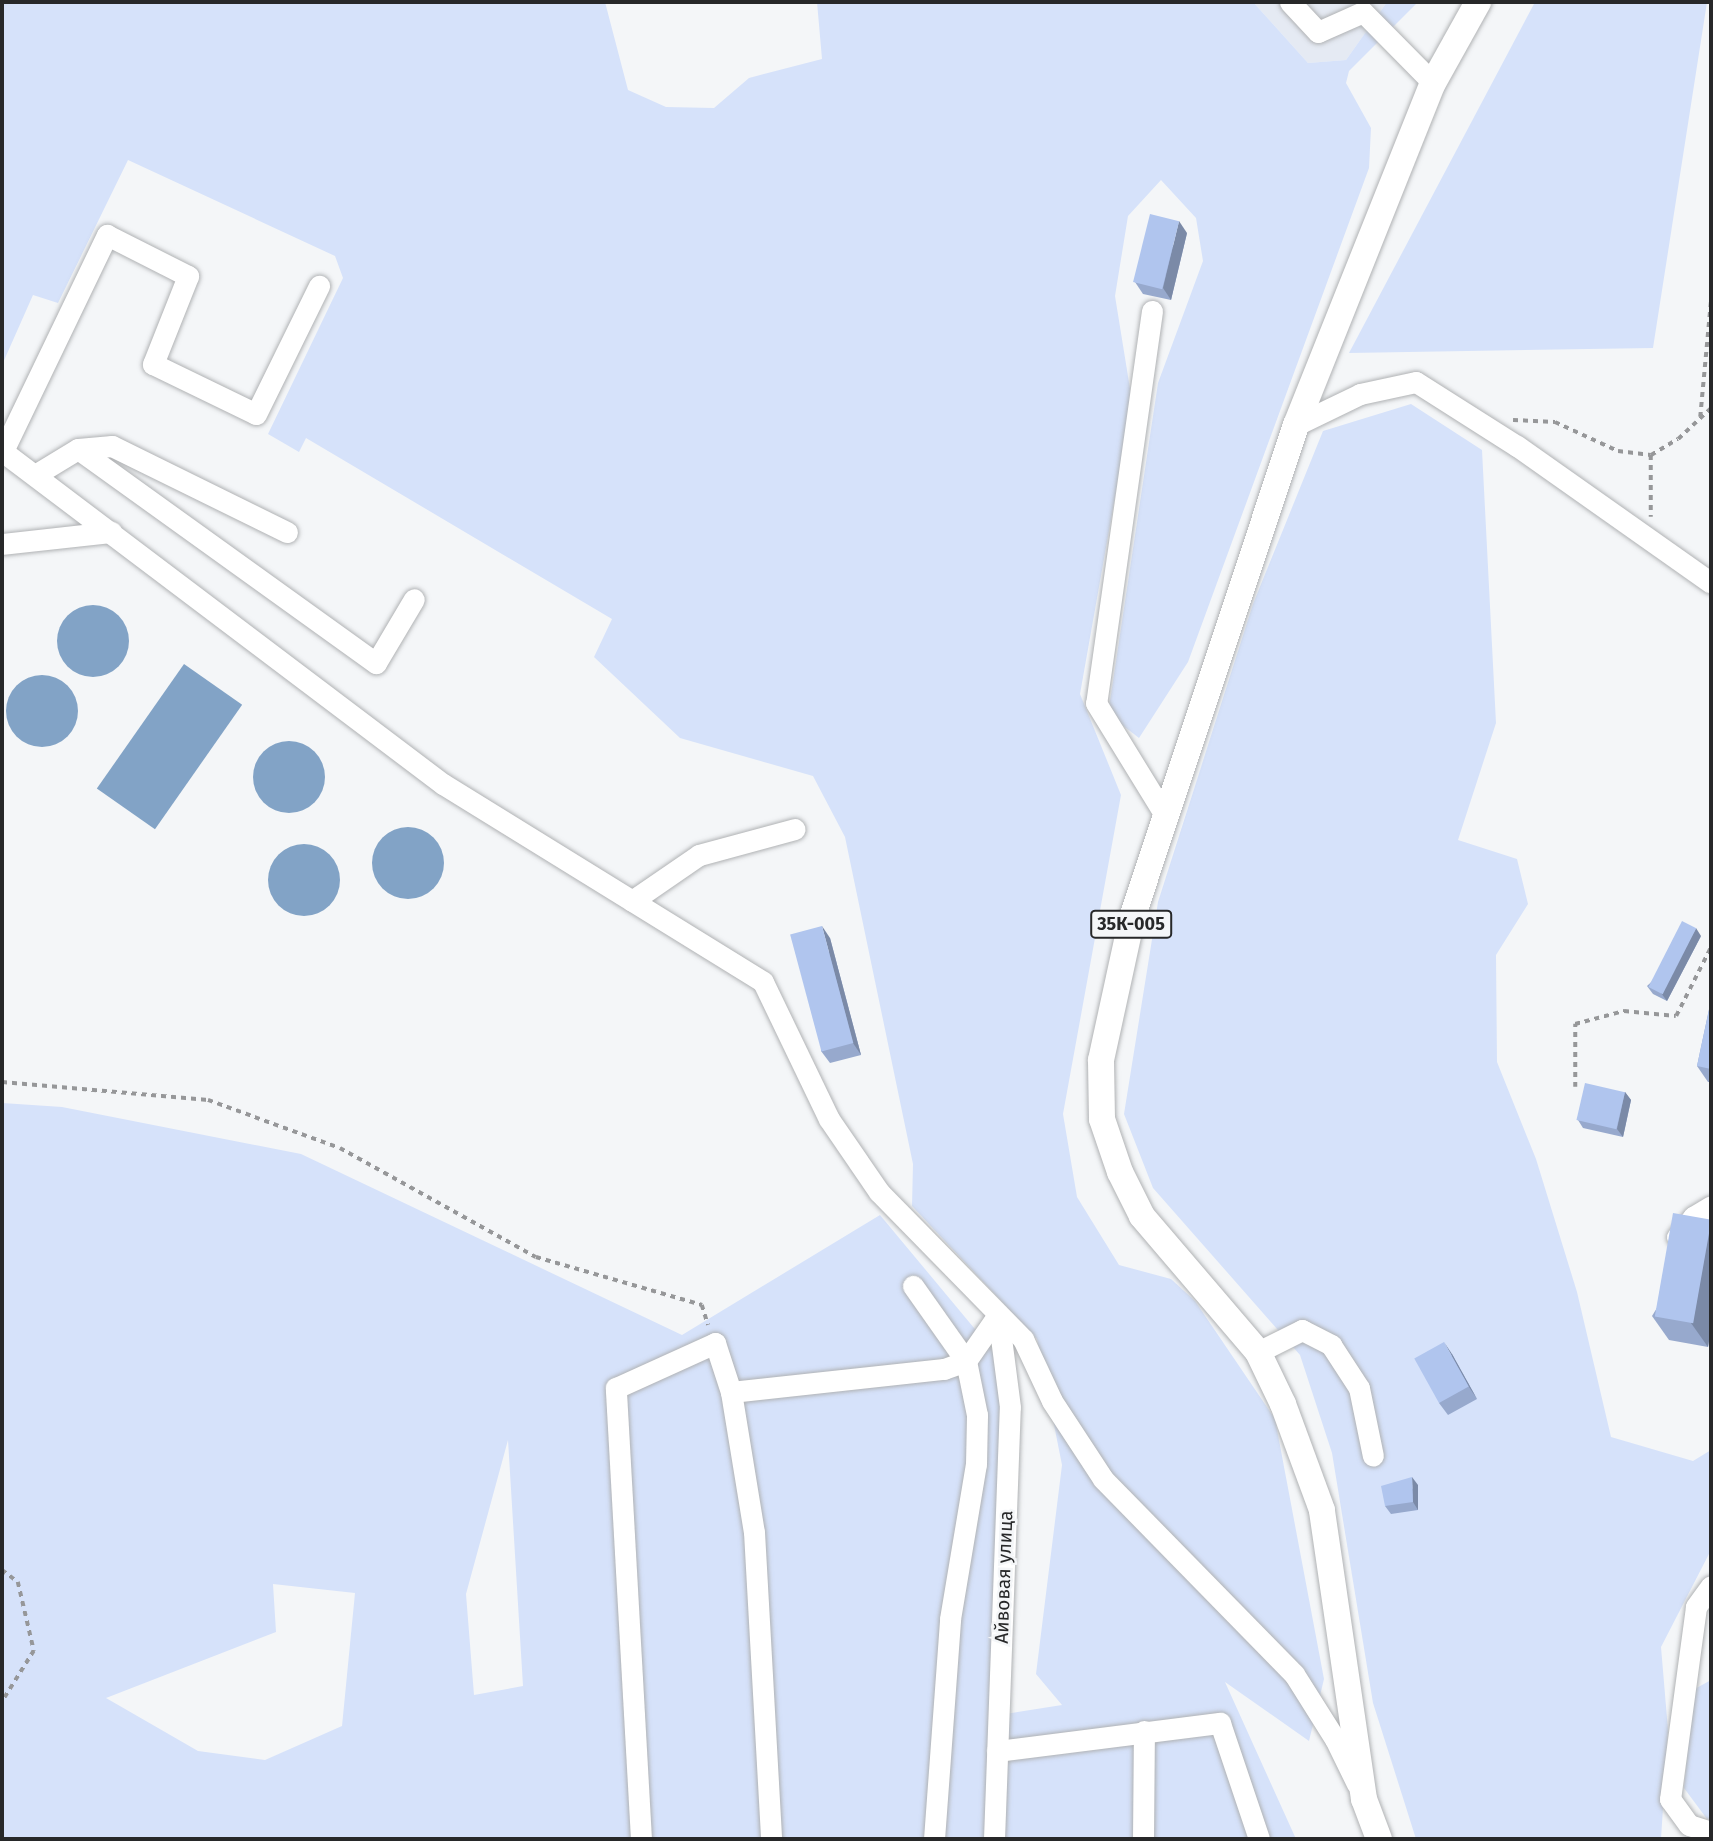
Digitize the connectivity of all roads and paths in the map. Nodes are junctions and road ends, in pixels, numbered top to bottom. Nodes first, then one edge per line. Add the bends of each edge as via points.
1 (1290, 2) edge
2 (1478, 2) edge
3 (1367, 7) edge
4 (1433, 83) junction
5 (319, 286) dead end
6 (1711, 299) edge
7 (1152, 311) dead end
8 (1711, 408) edge
9 (1472, 417) junction
10 (1699, 419) junction
11 (1296, 425) junction
12 (78, 449) junction
13 (2, 452) edge
14 (1651, 455) junction
15 (35, 475) junction
16 (111, 532) junction
17 (287, 532) dead end
18 (1652, 540) junction
19 (2, 544) edge
20 (1711, 583) edge
21 (414, 599) dead end
22 (1166, 817) junction
23 (795, 829) dead end
24 (632, 901) junction
25 (1711, 947) edge
26 (2, 1082) edge
27 (1575, 1087) dead end
28 (1711, 1206) edge
29 (1672, 1262) edge
30 (913, 1286) dead end
31 (998, 1315) junction
32 (715, 1343) junction
33 (1258, 1352) junction
34 (966, 1361) junction
35 (730, 1392) junction
36 (1373, 1456) dead end
37 (2, 1570) edge
38 (1711, 1586) edge
39 (2, 1702) edge
40 (1144, 1731) junction
41 (998, 1751) junction
42 (1364, 1799) junction
43 (1711, 1832) edge
44 (641, 1839) edge
45 (771, 1839) edge
46 (934, 1839) edge
47 (994, 1839) edge
48 (1143, 1839) edge
49 (1259, 1839) edge
50 (1379, 1839) edge

1 - 3 street via 1318,32
2 - 4 main road, 35К-005
3 - 4 street
4 - 11 main road, 35К-005
5 - 13 street via 256,414 153,364 188,276 107,235
6 - 10 path
7 - 22 street via 1096,703
8 - 10 path
9 - 11 street via 1416,382 1360,394
9 - 14 path via 1555,422 1618,451
9 - 18 street
10 - 14 path
11 - 22 main road, 35К-005
12 - 15 street
12 - 17 street via 112,446
12 - 21 street via 376,663
13 - 15 street
14 - 18 path
15 - 16 street
16 - 19 street
16 - 24 street via 443,784
18 - 20 street
22 - 33 main road, 35К-005 via 1132,918 1101,1060 1102,1119 1120,1172 1142,1216
23 - 24 street via 699,855
24 - 31 street via 763,982 829,1119 879,1192
25 - 27 path via 1676,1016 1624,1011 1575,1024
26 - 32 path via 208,1100 232,1108 340,1148 536,1257 702,1305
28 - 29 street via 1693,1217 1677,1238
30 - 34 street
31 - 34 street
31 - 41 street, Айвовая улица via 1010,1407
31 - 42 street via 1023,1339 1052,1402 1103,1479 1294,1674 1335,1739
32 - 35 street
32 - 44 street via 616,1388
33 - 36 street via 1302,1330 1331,1345 1359,1388
33 - 42 main road, 35К-005 via 1322,1510
34 - 35 street via 944,1369
34 - 46 street via 976,1415 976,1464 950,1619
35 - 45 street via 754,1532
37 - 39 path via 18,1582 34,1651
38 - 43 street via 1696,1606 1670,1799 1689,1825
40 - 41 street
40 - 48 street
40 - 49 street via 1220,1723
41 - 47 street, Айвовая улица
42 - 50 main road, 35К-005

